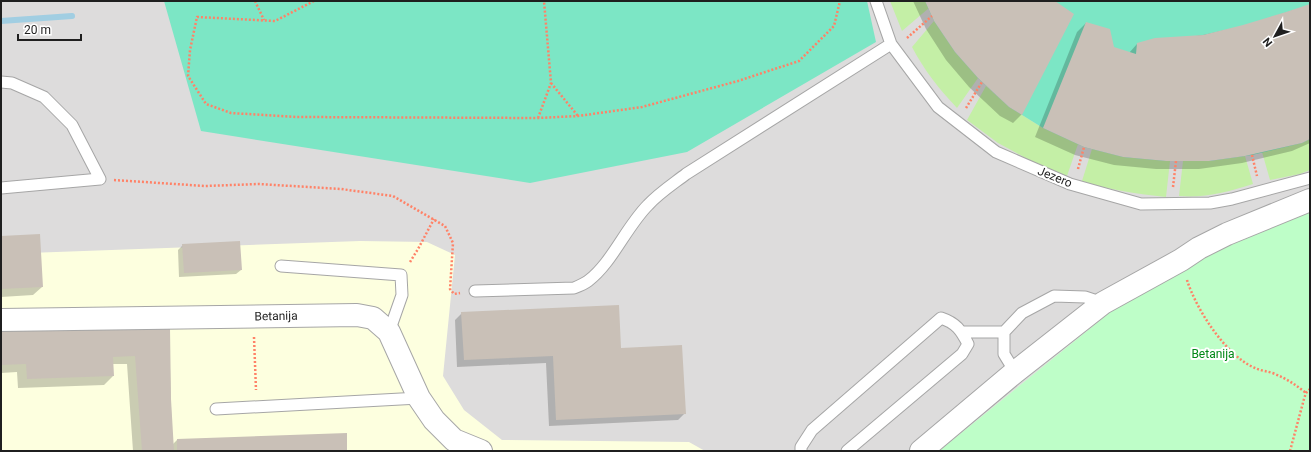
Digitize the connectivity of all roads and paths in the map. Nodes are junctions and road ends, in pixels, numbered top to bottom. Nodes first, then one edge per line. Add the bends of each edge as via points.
1 (255, 1) edge
2 (314, 1) edge
3 (544, 1) edge
4 (840, 1) edge
5 (876, 1) edge
6 (932, 16) dead end
7 (264, 20) junction
8 (893, 47) junction
9 (1, 82) edge
10 (982, 82) dead end
11 (551, 83) junction
12 (578, 116) junction
13 (538, 118) junction
14 (957, 122) junction
15 (1084, 147) dead end
16 (1252, 155) dead end
17 (1176, 161) dead end
18 (1310, 178) edge
19 (100, 179) junction
20 (1073, 185) junction
21 (1, 188) edge
22 (1261, 192) junction
23 (1310, 200) edge
24 (1172, 203) junction
25 (434, 218) junction
26 (1181, 260) junction
27 (281, 266) dead end
28 (401, 275) junction
29 (475, 291) joint
30 (1103, 303) junction
31 (254, 317) junction
32 (1, 320) edge
33 (389, 332) junction
34 (962, 332) junction
35 (1004, 332) junction
36 (1015, 372) junction
37 (1310, 389) edge
38 (1306, 393) junction
39 (419, 398) junction
40 (257, 407) junction
41 (216, 409) dead end
42 (481, 451) edge
43 (801, 451) edge
44 (847, 451) edge
45 (921, 451) edge
46 (1290, 451) edge

1 - 7 path
2 - 7 path via 275,21
3 - 11 path
4 - 12 path via 834,26 799,61 738,81 642,107
5 - 8 lane, Jezero
6 - 8 path
7 - 13 path via 197,17 188,76 206,104 231,113 297,117
8 - 14 lane, Jezero via 938,107
8 - 29 lane via 686,174 643,210 588,282 574,288
9 - 19 lane via 12,83 44,97 72,125
10 - 14 path
11 - 12 path
11 - 13 path
12 - 13 path
14 - 20 lane, Jezero via 996,152
15 - 20 path
16 - 22 path
17 - 24 path
18 - 22 lane, Jezero
19 - 21 lane
19 - 25 path via 205,186 259,184 341,189 393,196
20 - 24 lane, Jezero via 1141,204
22 - 24 lane, Jezero via 1210,203
23 - 26 street via 1227,234
25 - 28 path
25 - 29 path via 445,226 453,243 450,290 454,294
26 - 30 street
26 - 38 path via 1190,290 1218,337 1234,354 1254,368 1291,381
27 - 28 lane
28 - 33 lane via 402,294
30 - 35 lane via 1085,297 1054,296 1022,313
30 - 36 street
31 - 32 street, Betanija
31 - 33 street, Betanija via 357,315 373,318
31 - 40 path
33 - 39 street, Betanija
34 - 35 lane
34 - 43 lane via 952,322 941,318 812,430 801,446
34 - 44 lane via 968,344 962,354
35 - 36 lane via 1004,354
36 - 45 street
37 - 38 path
38 - 46 path
39 - 40 lane
39 - 42 street, Betanija via 434,420 454,440
40 - 41 lane

